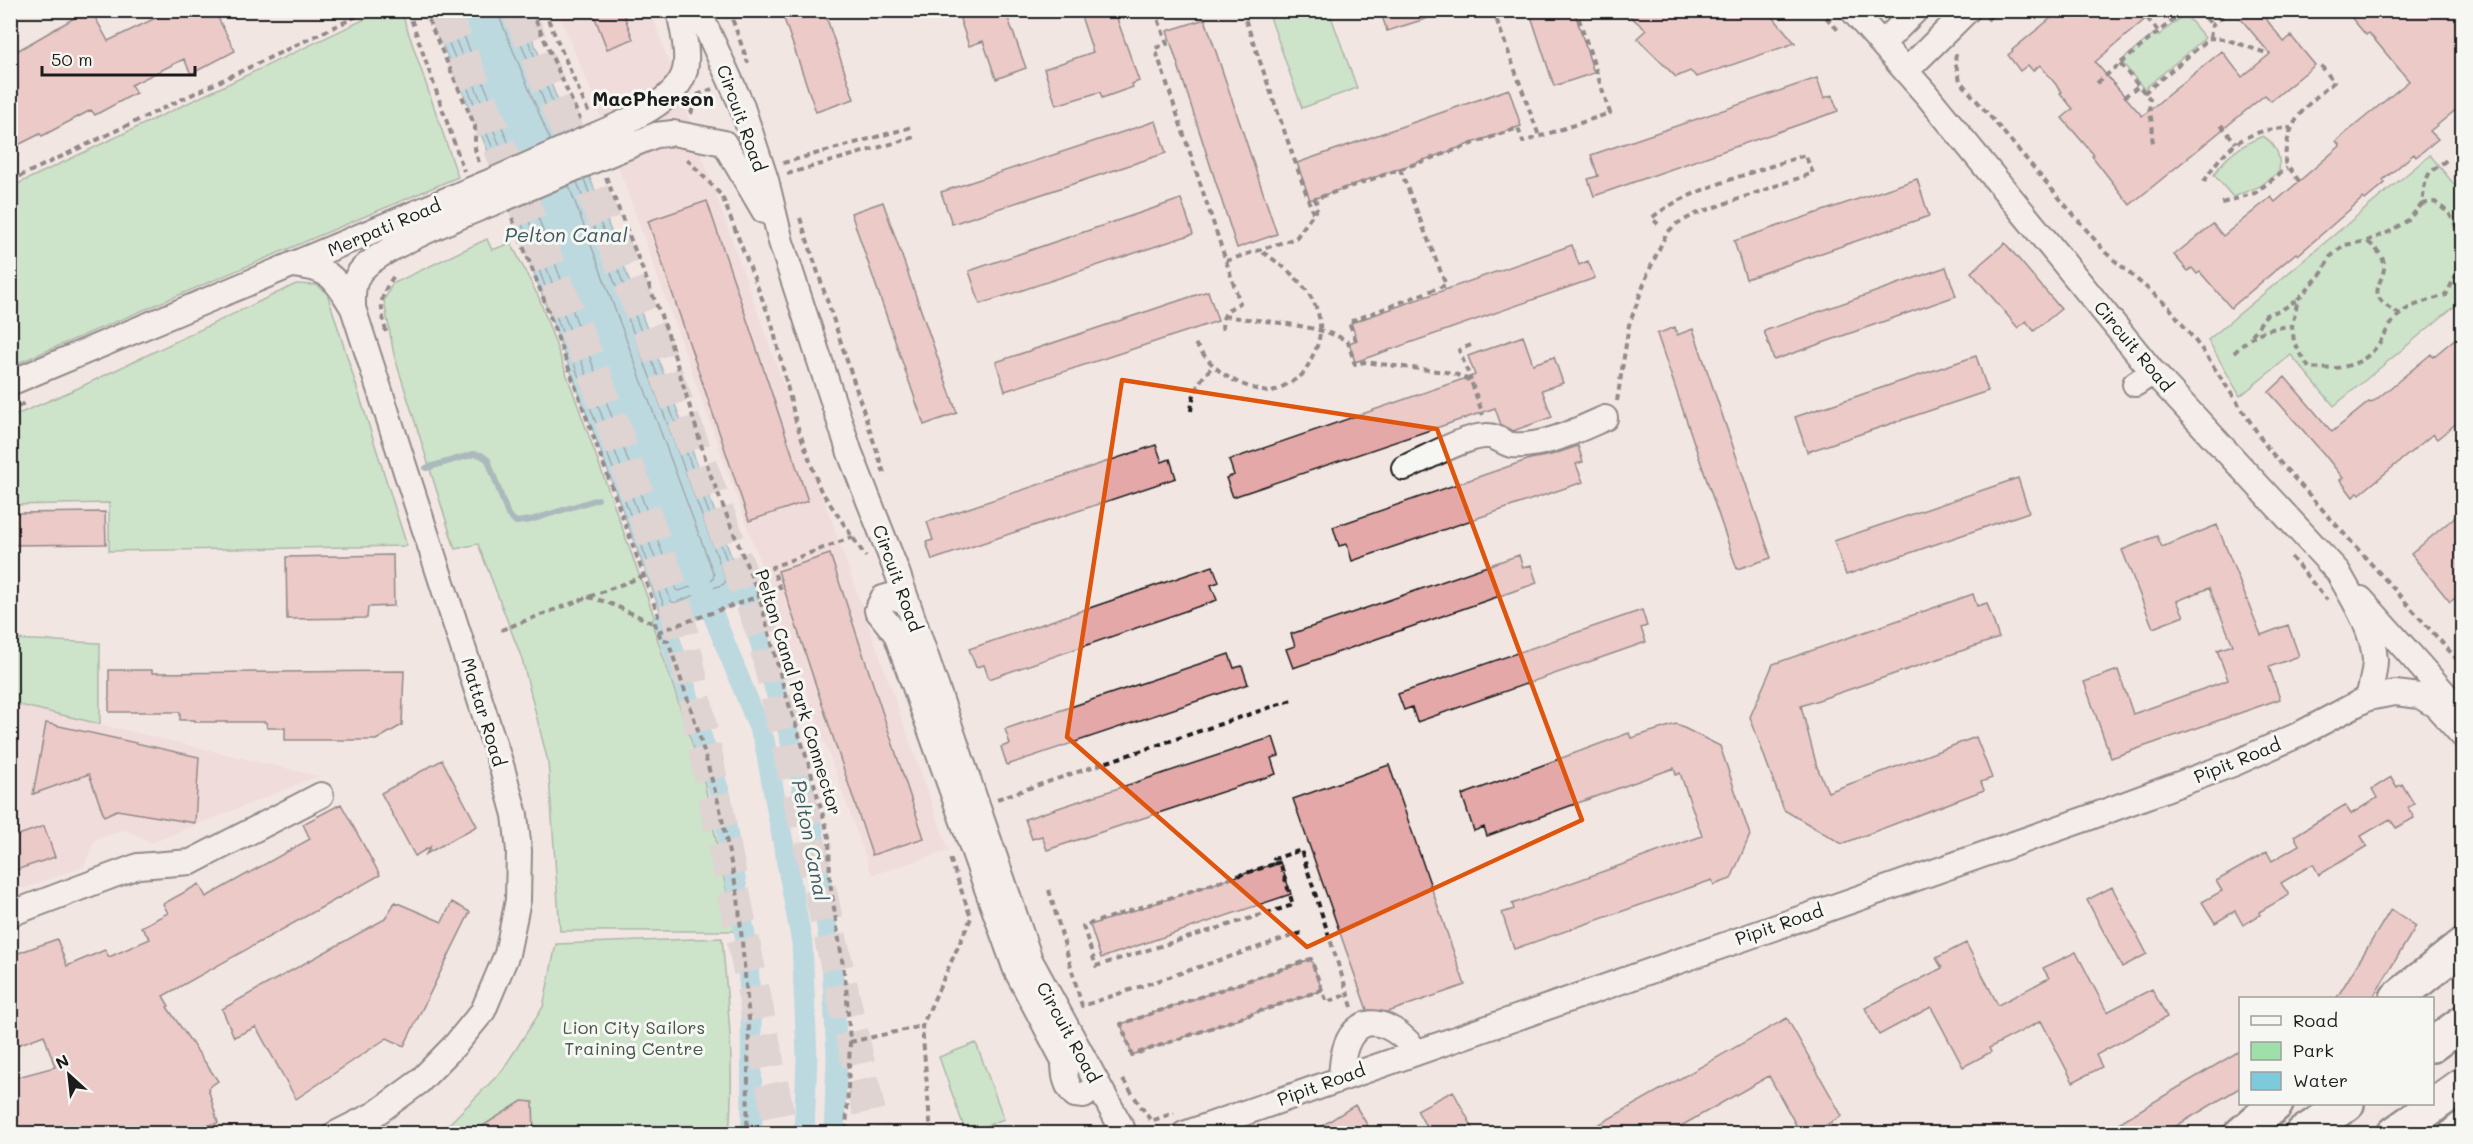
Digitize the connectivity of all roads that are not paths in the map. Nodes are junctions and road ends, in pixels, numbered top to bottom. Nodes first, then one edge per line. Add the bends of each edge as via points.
1 (679, 10) edge
2 (698, 10) edge
3 (1852, 10) edge
4 (1916, 10) edge
5 (1975, 18) edge
6 (1882, 44) junction
7 (1906, 71) junction
8 (587, 151) junction
9 (496, 192) junction
10 (781, 242) junction
11 (293, 265) junction
12 (353, 308) junction
13 (10, 383) edge
14 (1605, 418) road end
15 (1404, 468) dead end
16 (2338, 573) junction
17 (2368, 698) junction
18 (2463, 714) edge
19 (2463, 735) edge
20 (321, 795) dead end
21 (10, 914) edge
22 (2463, 946) edge
23 (2399, 997) edge
24 (2463, 1023) edge
25 (2434, 1044) edge
26 (1416, 1051) junction
27 (1341, 1077) junction
28 (2463, 1085) edge
29 (2275, 1105) edge
30 (2346, 1105) edge
31 (1183, 1122) edge
32 (2463, 1130) edge
33 (335, 1134) edge
34 (1125, 1134) edge
35 (2241, 1134) edge
36 (2302, 1134) edge
37 (2394, 1134) edge
38 (2456, 1134) edge

1 - 8 street, Merpati Road via 686,68 681,83 668,97
2 - 10 street, Circuit Road via 741,104
3 - 6 street, Circuit Road
4 - 6 street
5 - 7 street
6 - 7 street, Circuit Road
7 - 16 street, Circuit Road via 2144,378
8 - 9 street, Merpati Road, bridge
8 - 10 street, Merpati Road via 673,133 724,143
9 - 11 street, Merpati Road
9 - 12 street, Merpati Road via 382,254 361,270 355,280
10 - 34 street, Circuit Road via 850,453 907,602 1030,960 1108,1079
11 - 12 street, Mattar Road via 326,271
11 - 13 street, Merpati Road
12 - 33 street, Mattar Road via 502,768 515,814 519,890 507,954 483,1011 419,1082 375,1114
14 - 15 street via 1580,430 1523,445 1509,445 1486,436
16 - 17 street, Circuit Road via 2373,643 2375,662
16 - 18 street
17 - 19 street, Pipit Road via 2395,693 2420,696 2436,706
17 - 26 street, Pipit Road via 2298,735 2088,818
20 - 21 street via 191,862 138,866
22 - 23 highway
24 - 25 highway
26 - 27 street, Pipit Road
26 - 27 street via 1383,1024 1359,1027 1350,1037
27 - 31 street, Pipit Road
28 - 37 highway
29 - 35 highway
30 - 36 highway
32 - 38 highway

